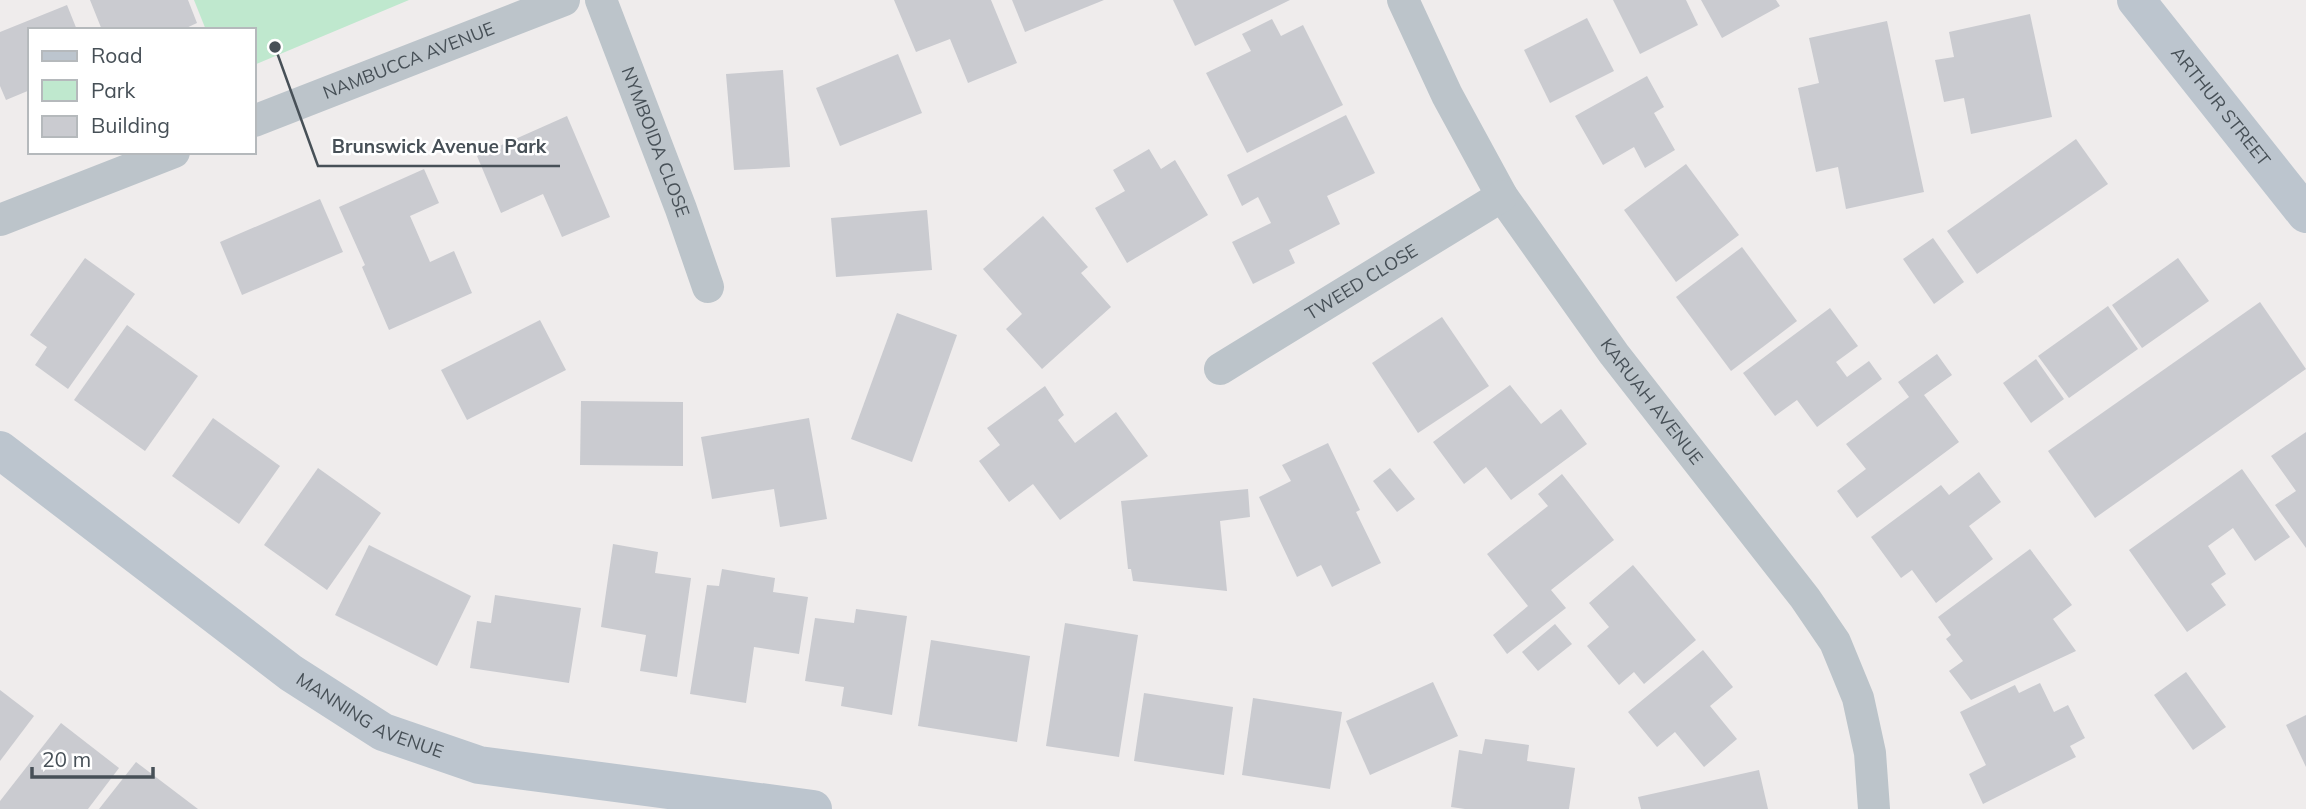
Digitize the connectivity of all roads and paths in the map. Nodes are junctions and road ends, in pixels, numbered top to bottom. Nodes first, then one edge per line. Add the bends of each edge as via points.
1 (564, 0) edge
2 (601, 0) edge
3 (1403, 0) edge
4 (2136, 0) edge
5 (256, 120) edge
6 (169, 154) edge
7 (1502, 196) junction
8 (2306, 214) edge
9 (0, 220) edge
10 (708, 287) dead end
11 (1220, 369) dead end
12 (0, 450) edge
13 (678, 800) edge
14 (813, 809) edge
15 (1874, 809) edge

1 - 5 street, NAMBUCCA AVENUE
2 - 10 street, NYMBOIDA CLOSE
3 - 7 street, KARUAH AVENUE
4 - 8 street, ARTHUR STREET
6 - 9 street
7 - 11 street, TWEED CLOSE
7 - 15 street, KARUAH AVENUE via 1614,354 1835,642 1858,698 1870,753
12 - 13 street, MANNING AVENUE via 290,673 383,732 479,765
13 - 14 street, MANNING AVENUE

